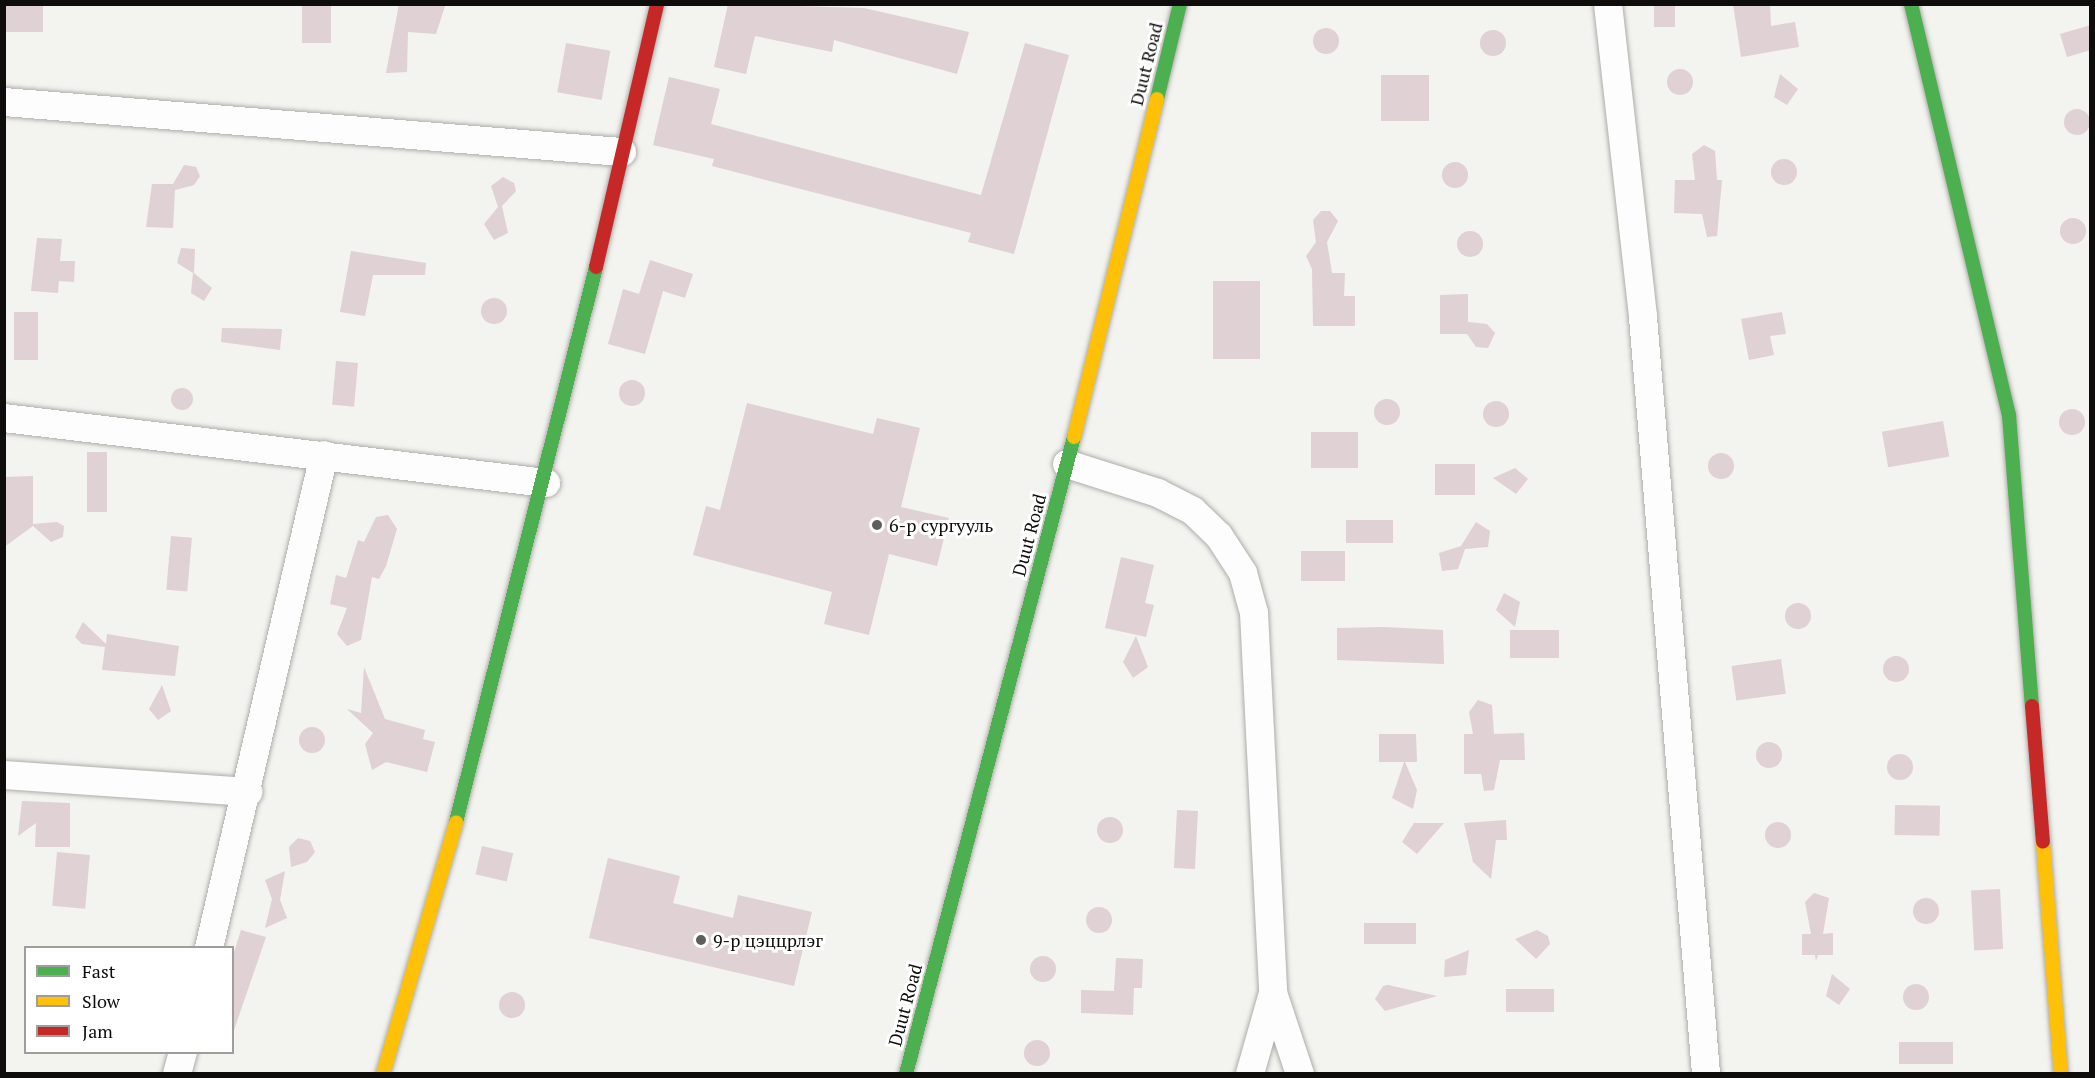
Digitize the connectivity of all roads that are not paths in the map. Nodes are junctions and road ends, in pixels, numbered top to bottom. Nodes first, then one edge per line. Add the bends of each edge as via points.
1 (657, 4) edge
2 (1180, 4) edge
3 (1608, 4) edge
4 (1911, 4) edge
5 (4, 102) edge
6 (622, 152) junction
7 (4, 418) edge
8 (324, 455) junction
9 (1067, 464) junction
10 (546, 483) junction
11 (4, 775) edge
12 (248, 792) junction
13 (210, 946) edge
14 (1273, 993) junction
15 (183, 1054) edge
16 (177, 1074) edge
17 (383, 1074) edge
18 (906, 1074) edge
19 (1250, 1074) edge
20 (1300, 1074) edge
21 (1706, 1074) edge
22 (2061, 1074) edge

1 - 6 street
2 - 9 street, Duut Road
3 - 21 street via 1643,317
4 - 22 street via 2009,415
5 - 6 street
6 - 10 street
7 - 8 street
8 - 10 street
8 - 12 street
9 - 14 street via 1158,493 1193,511 1219,536 1243,573 1254,613
9 - 18 street, Duut Road
10 - 17 street via 463,799
11 - 12 street
12 - 13 street
14 - 19 street
14 - 20 street
15 - 16 street

